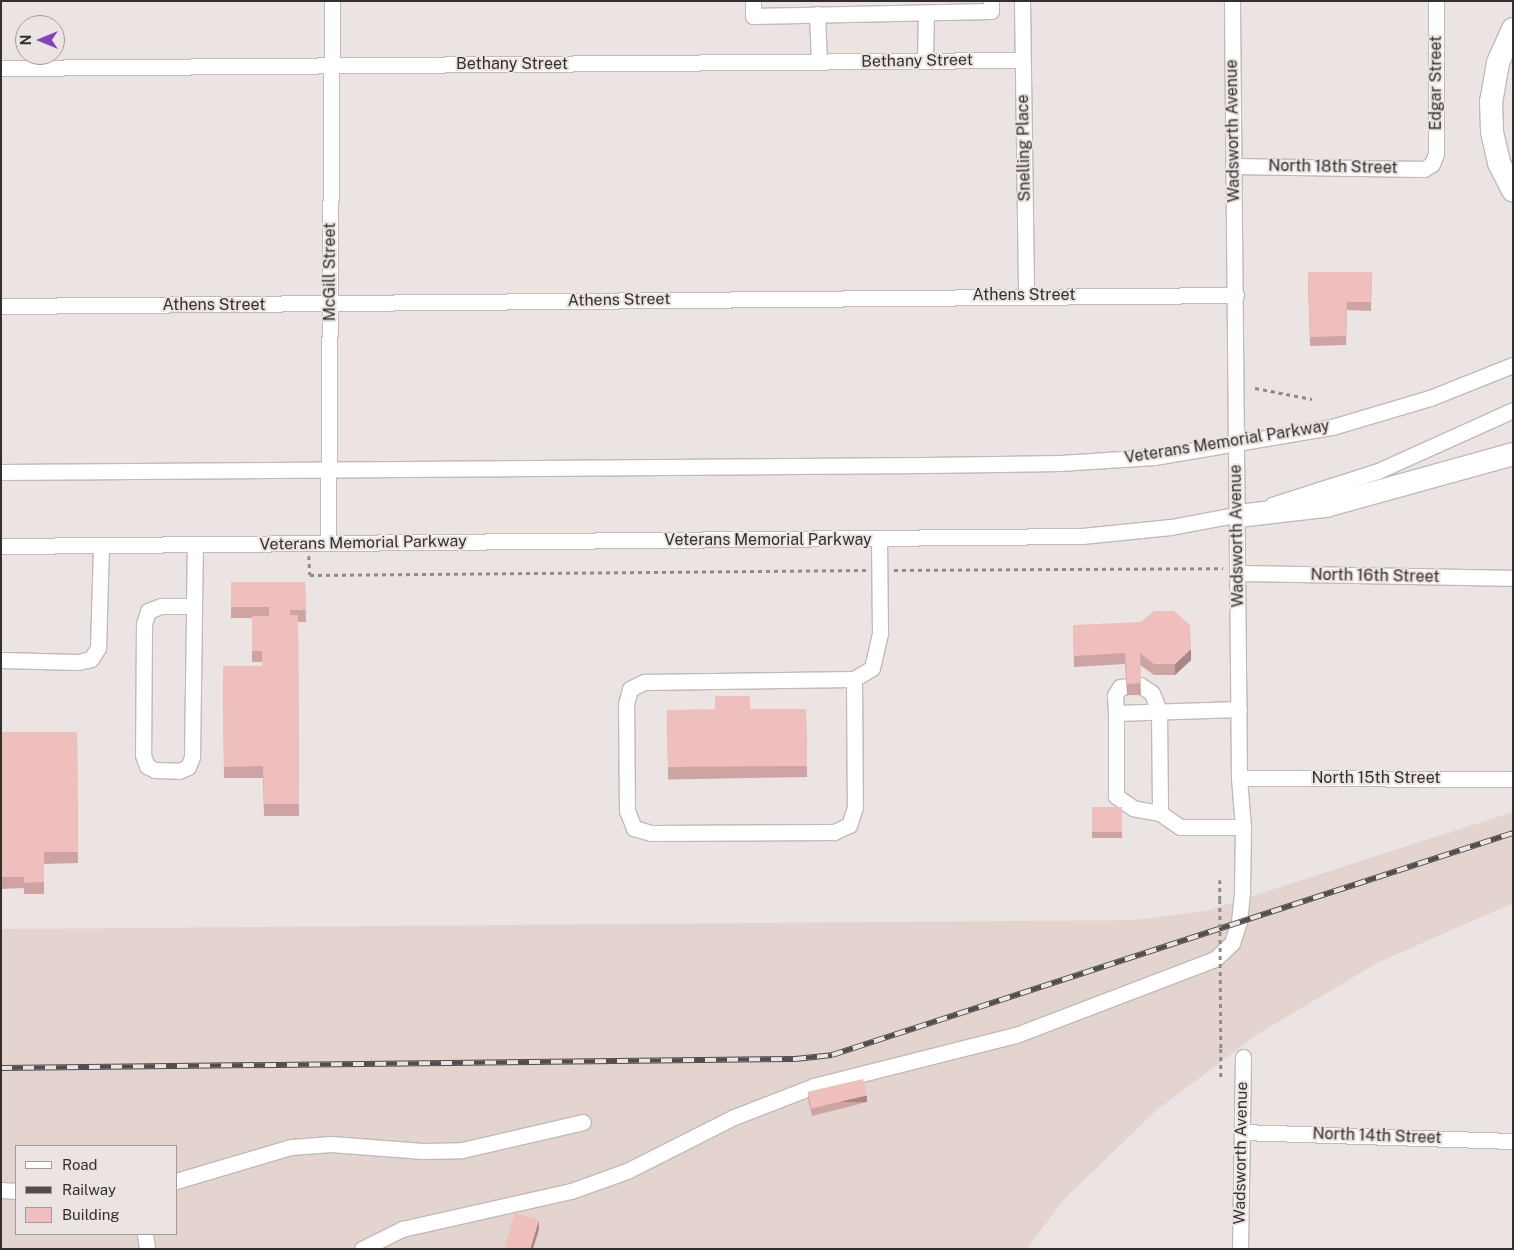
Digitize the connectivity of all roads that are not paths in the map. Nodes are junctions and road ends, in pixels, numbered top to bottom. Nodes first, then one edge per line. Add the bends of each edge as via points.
1 (332, 1) edge
2 (752, 1) edge
3 (991, 1) edge
4 (1022, 1) edge
5 (1232, 1) edge
6 (1436, 1) edge
7 (926, 12) junction
8 (818, 14) junction
9 (1513, 29) edge
10 (1022, 60) junction
11 (925, 61) junction
12 (819, 62) junction
13 (332, 66) junction
14 (1, 68) edge
15 (1432, 164) joint
16 (1233, 166) junction
17 (1513, 191) edge
18 (1026, 294) junction
19 (1236, 295) junction
20 (330, 304) junction
21 (1, 306) edge
22 (1513, 365) edge
23 (1513, 410) edge
24 (1236, 444) junction
25 (1513, 454) edge
26 (329, 470) junction
27 (1, 472) edge
28 (1238, 516) junction
29 (879, 539) junction
30 (328, 543) junction
31 (195, 545) junction
32 (1, 546) edge
33 (101, 546) junction
34 (1237, 573) junction
35 (1513, 578) edge
36 (194, 606) junction
37 (1, 660) edge
38 (854, 679) junction
39 (1239, 709) junction
40 (1159, 711) junction
41 (1116, 713) junction
42 (1239, 778) junction
43 (1513, 779) edge
44 (1160, 813) junction
45 (1243, 827) junction
46 (1243, 1057) dead end
47 (583, 1122) dead end
48 (1241, 1132) junction
49 (1513, 1141) edge
50 (178, 1181) edge
51 (1, 1190) edge
52 (15, 1191) edge
53 (145, 1235) edge
54 (147, 1249) edge
55 (362, 1249) edge
56 (1240, 1249) edge

1 - 13 street, McGill Street
2 - 8 street via 753,16
3 - 7 street via 991,11
4 - 10 street, Snelling Place
5 - 16 street, Wadsworth Avenue
6 - 15 street, Edgar Street via 1436,154
7 - 8 street
7 - 11 street
8 - 12 street
9 - 17 highway via 1498,63 1492,101 1496,148
10 - 11 street, Bethany Street
10 - 18 street, Snelling Place
11 - 12 street, Bethany Street
12 - 13 street, Bethany Street
13 - 14 street, Bethany Street
13 - 20 street, McGill Street
15 - 16 street, North 18th Street via 1424,169
16 - 19 street, Wadsworth Avenue
18 - 19 street, Athens Street
18 - 20 street, Athens Street
19 - 24 street, Wadsworth Avenue
20 - 21 street, Athens Street
20 - 26 street, McGill Street
22 - 24 street, Veterans Memorial Parkway via 1430,398 1332,427
23 - 28 street, Veterans Memorial Parkway via 1378,471
24 - 26 street, Veterans Memorial Parkway via 1154,457 1060,463
24 - 28 street, Wadsworth Avenue
25 - 28 highway via 1326,506
26 - 27 street, Veterans Memorial Parkway
26 - 30 street, McGill Street
28 - 29 street, Veterans Memorial Parkway via 1082,536
28 - 34 street, Wadsworth Avenue
29 - 30 street, Veterans Memorial Parkway
29 - 38 street via 880,633 872,668
30 - 31 street, Veterans Memorial Parkway
31 - 33 street, Veterans Memorial Parkway
31 - 36 street
32 - 33 street, Veterans Memorial Parkway
33 - 37 street via 98,648 91,659 78,662
34 - 35 street, North 16th Street
34 - 39 street, Wadsworth Avenue
36 - 36 street via 192,757 188,767 179,771 155,770 147,766 143,755 144,624 148,611 161,606
38 - 38 street via 644,682 630,689 626,704 627,811 634,828 651,833 824,832 849,825 855,807
39 - 40 street
39 - 42 street, Wadsworth Avenue
40 - 41 street
40 - 41 street via 1152,693 1140,685 1126,685 1120,686 1116,695
40 - 44 street
41 - 44 street via 1116,796 1133,808
42 - 43 street, North 15th Street
42 - 45 street, Wadsworth Avenue
44 - 45 street via 1180,827
45 - 55 street, Wadsworth Avenue via 1239,922 1232,943 1215,959 1016,1035 814,1086 734,1117 627,1171 571,1190 402,1228
46 - 48 street, Wadsworth Avenue
47 - 50 street via 462,1150 423,1151 332,1144 290,1147
48 - 49 street, North 14th Street
48 - 56 street, Wadsworth Avenue
51 - 52 street
53 - 54 street

